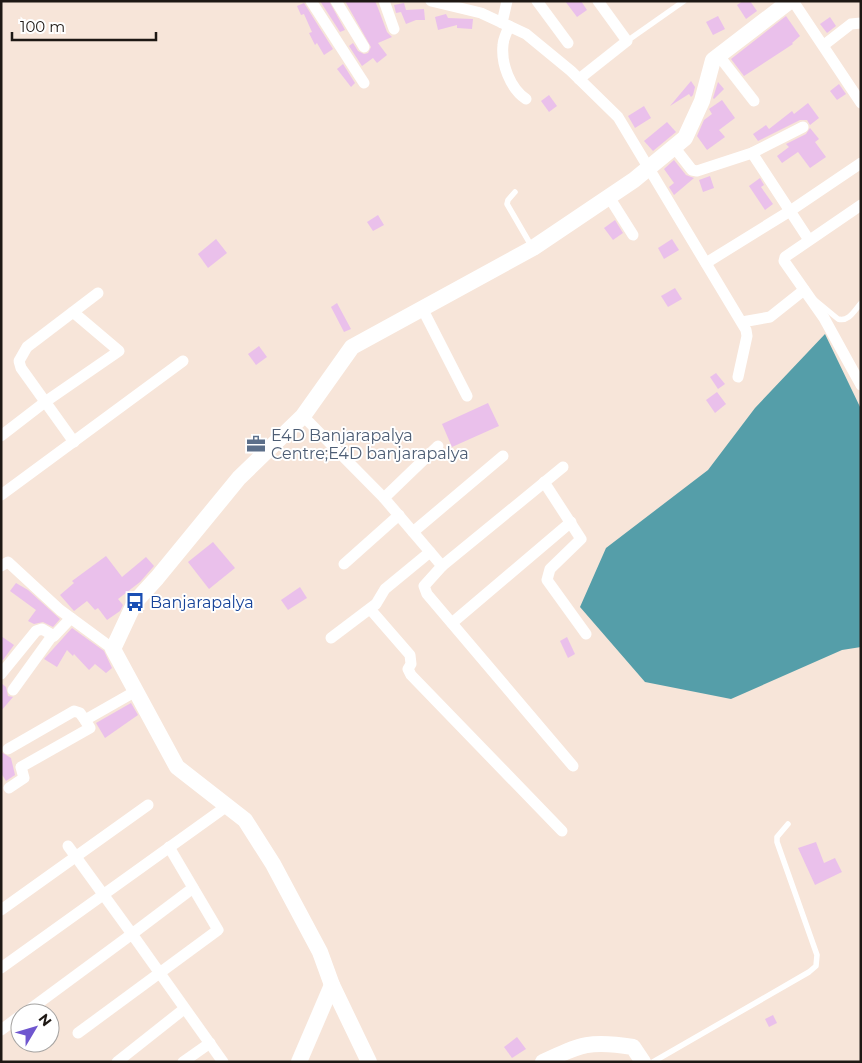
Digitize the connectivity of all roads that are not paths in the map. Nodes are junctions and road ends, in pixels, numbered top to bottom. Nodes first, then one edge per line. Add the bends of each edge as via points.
1 (311, 1) edge
2 (336, 1) edge
3 (384, 1) edge
4 (431, 1) edge
5 (507, 1) edge
6 (537, 1) edge
7 (598, 1) edge
8 (684, 1) edge
9 (792, 1) edge
10 (477, 7) edge
11 (861, 23) edge
12 (505, 25) junction
13 (394, 29) dead end
14 (627, 41) junction
15 (568, 43) dead end
16 (824, 45) junction
17 (364, 47) dead end
18 (718, 56) junction
19 (579, 79) junction
20 (364, 83) dead end
21 (526, 99) dead end
22 (754, 100) dead end
23 (861, 103) edge
24 (803, 128) dead end
25 (674, 146) junction
26 (752, 153) junction
27 (861, 163) edge
28 (648, 166) junction
29 (515, 192) dead end
30 (609, 197) junction
31 (861, 205) edge
32 (790, 211) junction
33 (633, 234) dead end
34 (809, 240) junction
35 (533, 248) junction
36 (706, 263) junction
37 (98, 293) dead end
38 (807, 294) junction
39 (861, 303) edge
40 (422, 308) junction
41 (73, 312) junction
42 (742, 322) junction
43 (182, 362) dead end
44 (738, 377) dead end
45 (861, 385) edge
46 (467, 396) dead end
47 (45, 402) junction
48 (303, 416) junction
49 (1, 436) edge
50 (74, 442) junction
51 (438, 446) dead end
52 (503, 456) dead end
53 (562, 468) dead end
54 (544, 482) junction
55 (1, 495) edge
56 (384, 498) junction
57 (399, 515) junction
58 (571, 522) junction
59 (413, 532) junction
60 (430, 552) junction
61 (3, 561) edge
62 (344, 564) dead end
63 (442, 566) junction
64 (370, 608) junction
65 (71, 618) junction
66 (452, 623) junction
67 (586, 634) dead end
68 (52, 636) junction
69 (331, 638) dead end
70 (113, 649) junction
71 (1, 674) edge
72 (13, 690) dead end
73 (136, 690) junction
74 (85, 720) junction
75 (8, 749) dead end
76 (573, 766) dead end
77 (9, 788) dead end
78 (148, 804) dead end
79 (227, 806) junction
80 (788, 824) dead end
81 (562, 831) dead end
82 (68, 846) dead end
83 (169, 847) junction
84 (76, 856) junction
85 (193, 888) junction
86 (104, 894) junction
87 (1, 910) edge
88 (132, 934) junction
89 (1, 968) edge
90 (160, 975) junction
91 (332, 985) junction
92 (38, 1003) edge
93 (184, 1009) junction
94 (78, 1033) dead end
95 (210, 1043) junction
96 (117, 1062) edge
97 (183, 1062) edge
98 (223, 1062) edge
99 (299, 1062) edge
100 (369, 1062) edge
101 (543, 1062) edge
102 (643, 1062) edge
103 (652, 1062) edge

1 - 20 street
2 - 17 street
3 - 13 street
4 - 10 street
5 - 12 street
6 - 15 street
7 - 14 street
8 - 14 lane
9 - 16 street
9 - 18 street
10 - 12 street
11 - 16 street via 851,24
12 - 19 street via 526,34
12 - 21 street via 503,57 510,80
14 - 19 street
16 - 23 street
18 - 22 street
18 - 25 street via 713,60 702,101 685,138
19 - 28 street via 618,117
24 - 26 street
25 - 26 street via 695,171
25 - 28 street
26 - 32 street
27 - 32 street
28 - 30 street
28 - 36 street
29 - 35 lane via 507,204
30 - 33 street
30 - 35 street
31 - 34 street
32 - 34 street
32 - 36 street
34 - 38 street via 784,261
35 - 40 street
36 - 42 street
37 - 41 street
38 - 39 lane via 842,320
38 - 42 street via 770,317
38 - 45 street
40 - 46 street
40 - 48 street via 352,347
41 - 47 street via 27,347 19,361
41 - 47 street via 120,351
42 - 44 street via 747,336
43 - 50 street
47 - 49 street
47 - 50 street
48 - 56 street
48 - 70 street via 239,478 135,602
50 - 55 street
51 - 56 street
52 - 59 street
53 - 54 street
54 - 58 street
54 - 63 street
56 - 57 street
57 - 59 street
57 - 62 street
58 - 66 street
58 - 67 street via 581,539 550,569 547,580
59 - 60 street
60 - 63 street
60 - 64 street via 385,589 378,602
61 - 65 street
63 - 66 street via 424,586
64 - 69 street
64 - 81 street via 410,655 412,664 408,669 411,675
65 - 68 street
65 - 70 street
66 - 76 street
68 - 71 street via 42,629 36,631
68 - 72 street
70 - 73 street
73 - 74 street
73 - 79 street via 177,767
74 - 75 street via 80,713 74,712
74 - 77 street via 90,728 21,767 24,778
78 - 84 street
79 - 83 street
79 - 91 street via 245,820 273,864 320,952
80 - 103 lane via 776,842 817,955 816,966
82 - 84 street
83 - 85 street
83 - 86 street
84 - 86 street
84 - 87 street
85 - 88 street
85 - 90 street via 218,930
86 - 88 street
86 - 89 street
88 - 90 street
88 - 92 street
90 - 93 street
90 - 94 street
91 - 99 street
91 - 100 street
93 - 95 street
93 - 96 street
95 - 97 street
95 - 98 street
101 - 102 street via 577,1046 606,1043 633,1047

